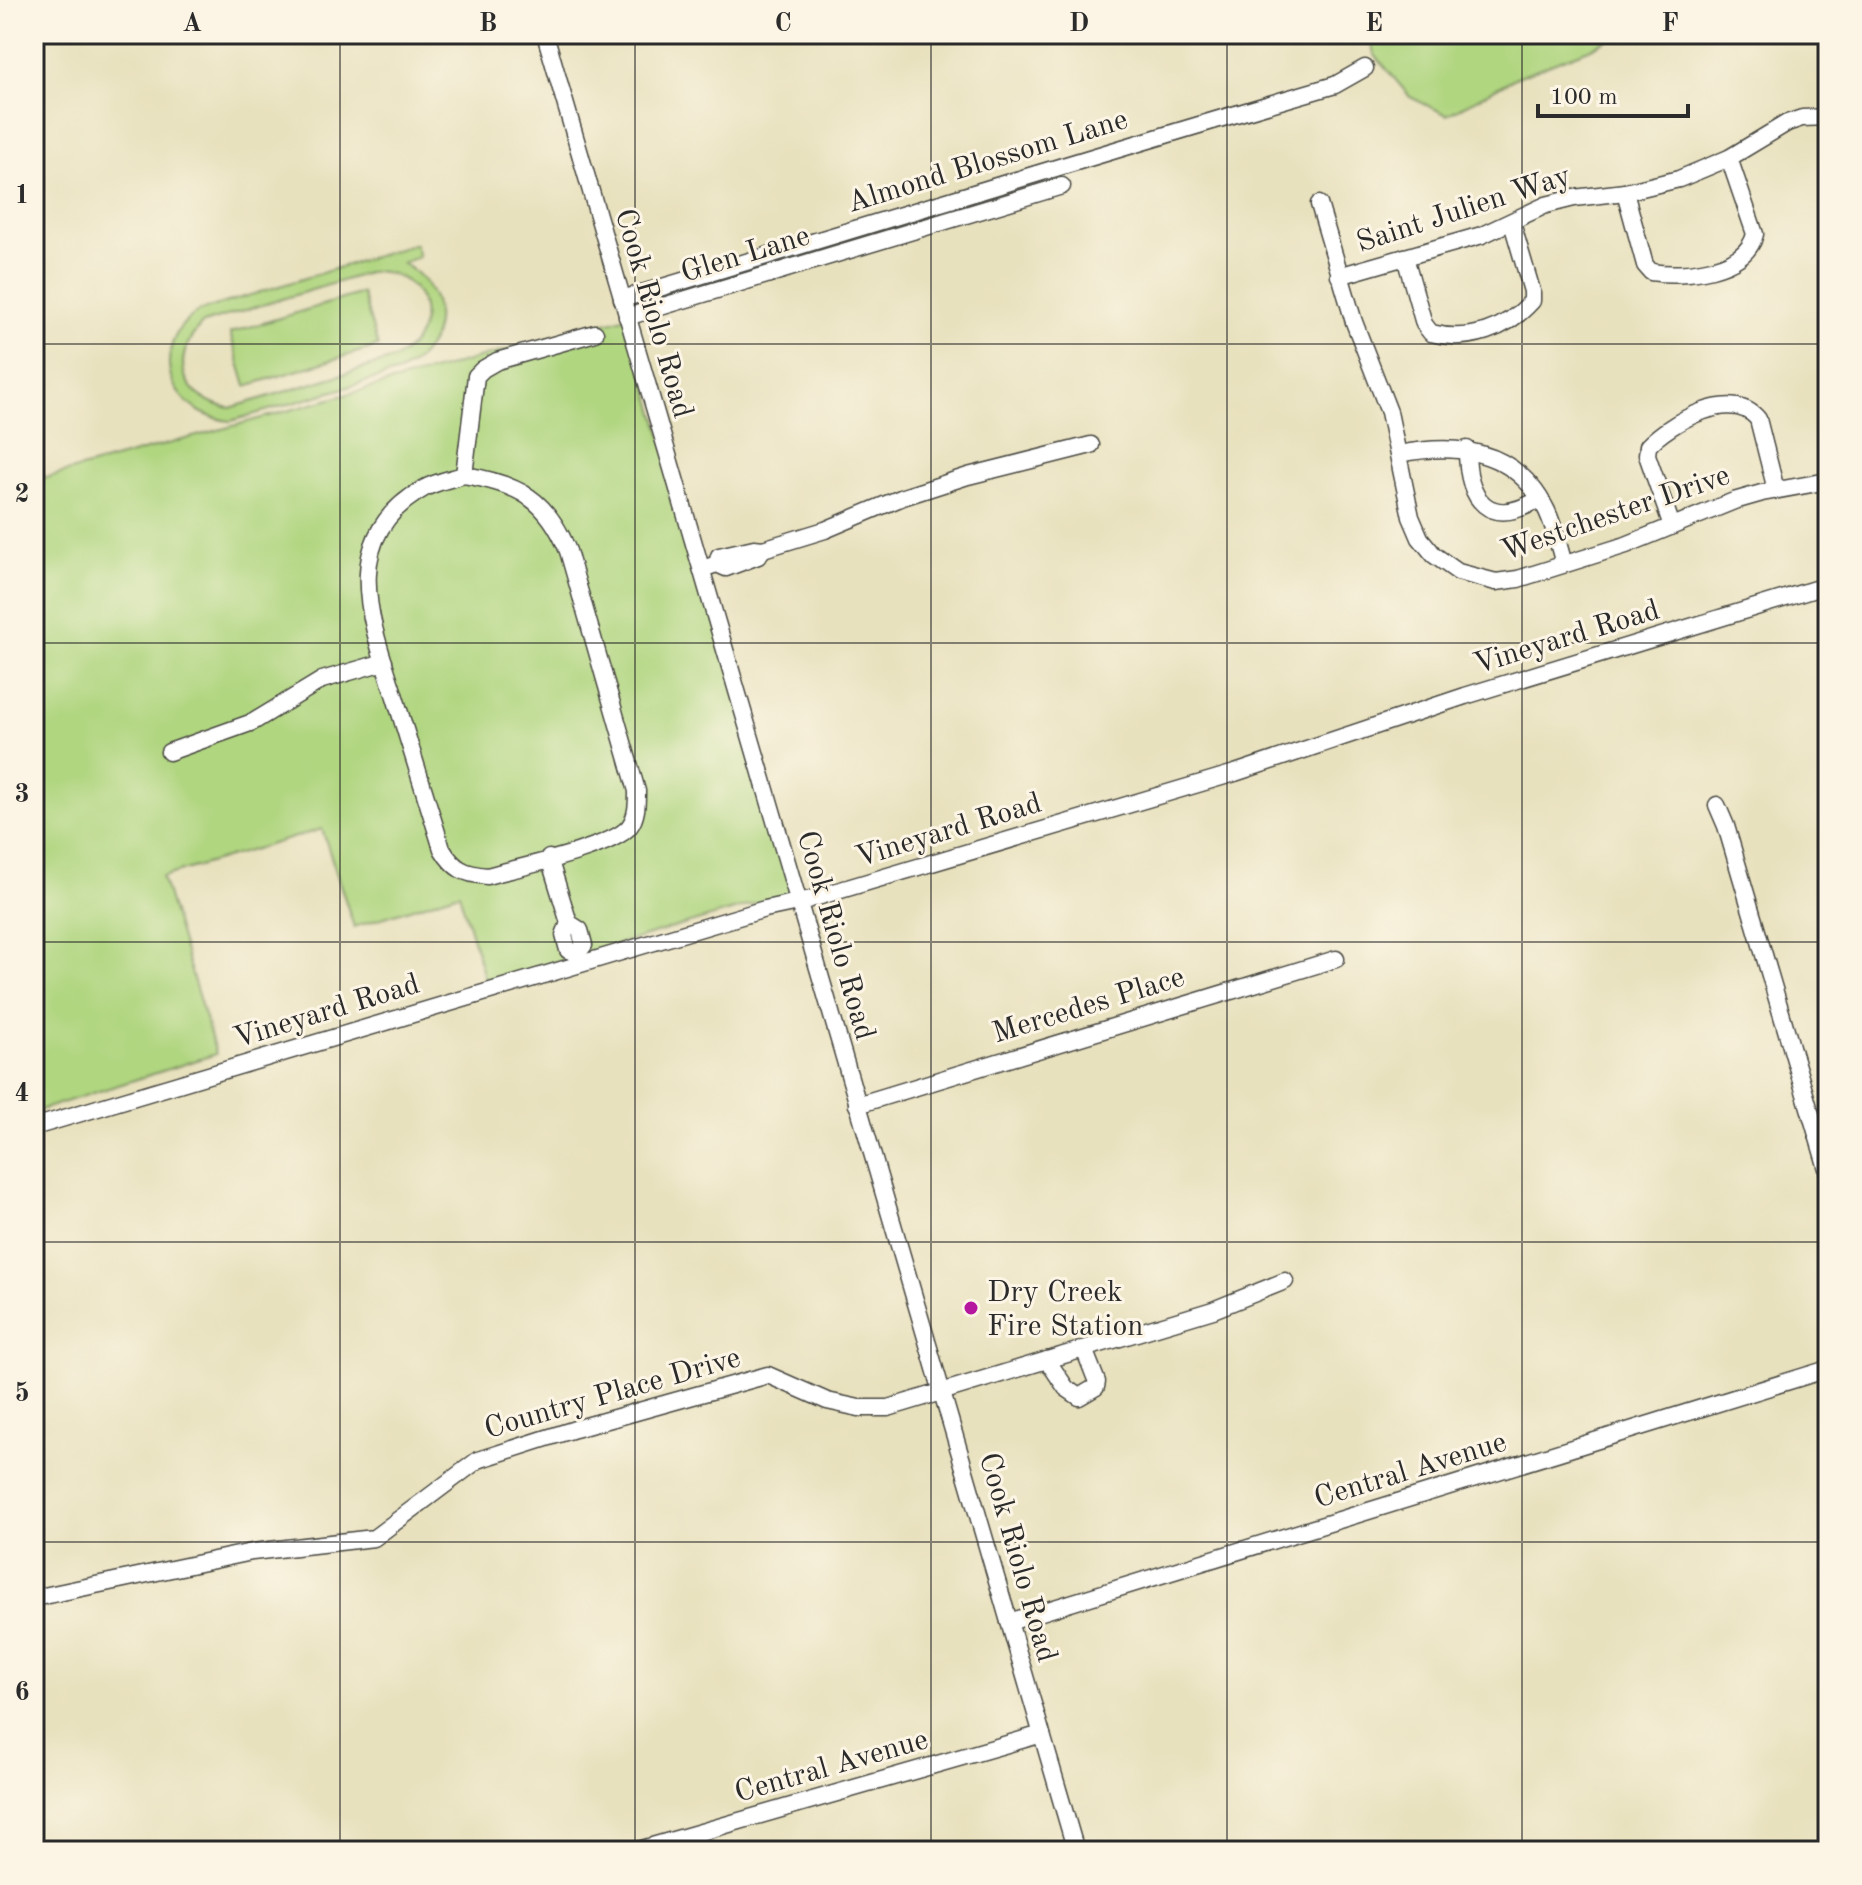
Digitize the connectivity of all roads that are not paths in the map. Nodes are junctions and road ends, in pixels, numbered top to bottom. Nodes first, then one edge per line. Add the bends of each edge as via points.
1 (548, 35) edge
2 (1365, 68) dead end
3 (1828, 117) edge
4 (1729, 158) junction
5 (1062, 186) dead end
6 (1625, 192) junction
7 (1319, 204) dead end
8 (1512, 223) junction
9 (1405, 257) junction
10 (1339, 276) junction
11 (622, 299) junction
12 (627, 317) junction
13 (595, 333) dead end
14 (1091, 445) dead end
15 (1467, 449) junction
16 (1399, 454) junction
17 (464, 475) junction
18 (1828, 481) edge
19 (1776, 490) junction
20 (1539, 499) junction
21 (1672, 526) junction
22 (1564, 564) junction
23 (709, 566) junction
24 (1828, 585) edge
25 (384, 662) junction
26 (169, 752) dead end
27 (1717, 805) dead end
28 (549, 858) junction
29 (798, 901) junction
30 (579, 958) junction
31 (1336, 959) dead end
32 (857, 1105) junction
33 (34, 1127) edge
34 (1828, 1172) edge
35 (1285, 1281) dead end
36 (1084, 1349) junction
37 (1047, 1360) junction
38 (1828, 1369) edge
39 (941, 1392) junction
40 (34, 1598) edge
41 (1009, 1622) junction
42 (1042, 1734) junction
43 (635, 1851) edge
44 (1076, 1851) edge

1 - 11 street, Cook Riolo Road
2 - 11 street, Almond Blossom Lane via 1335,85
3 - 4 street, Saint Julien Way via 1787,123
4 - 6 street, Saint Julien Way via 1679,179
4 - 6 street via 1755,234 1745,251 1708,271 1651,272
5 - 12 street, Glen Lane
6 - 8 street, Saint Julien Way via 1546,205
7 - 10 street, Westchester Drive
8 - 9 street, Saint Julien Way
8 - 9 street via 1532,301 1495,329 1460,336 1431,333
9 - 10 street, Saint Julien Way
10 - 16 street, Westchester Drive
11 - 12 street, Cook Riolo Road
12 - 23 street, Cook Riolo Road
13 - 17 street via 497,361 476,376
14 - 23 street via 968,476 763,549 758,556 740,557 726,568
15 - 16 street
15 - 20 street via 1509,467
15 - 20 street via 1473,495 1492,511 1516,511
16 - 22 street, Westchester Drive via 1411,517 1420,538 1445,564 1496,582
17 - 25 street via 426,487 398,506 379,531 367,567 367,599
17 - 28 street via 514,487 540,504 558,527 637,791 637,810 629,828 610,841
18 - 19 street, Westchester Drive
19 - 21 street, Westchester Drive
19 - 21 street via 1752,412 1723,407 1700,412 1678,420 1648,446
20 - 22 street
21 - 22 street, Westchester Drive
23 - 29 street, Cook Riolo Road
24 - 29 street, Vineyard Road via 1235,773
25 - 26 street via 322,680 253,722
25 - 28 street via 451,865 467,875 487,876
27 - 34 street
28 - 30 street via 569,923 564,935 568,950
29 - 30 street, Vineyard Road
29 - 32 street, Cook Riolo Road
30 - 33 street, Vineyard Road
31 - 32 street, Mercedes Place
32 - 39 street, Cook Riolo Road
35 - 36 street, Country Place Drive via 1213,1310
36 - 37 street, Country Place Drive
36 - 37 street via 1097,1382 1079,1397
37 - 39 street, Country Place Drive
38 - 41 street, Central Avenue
39 - 40 street, Country Place Drive via 888,1408 859,1408 827,1401 768,1375 478,1460 374,1538 252,1552
39 - 41 street, Cook Riolo Road
41 - 42 street, Cook Riolo Road
42 - 43 street, Central Avenue
42 - 44 street, Cook Riolo Road

